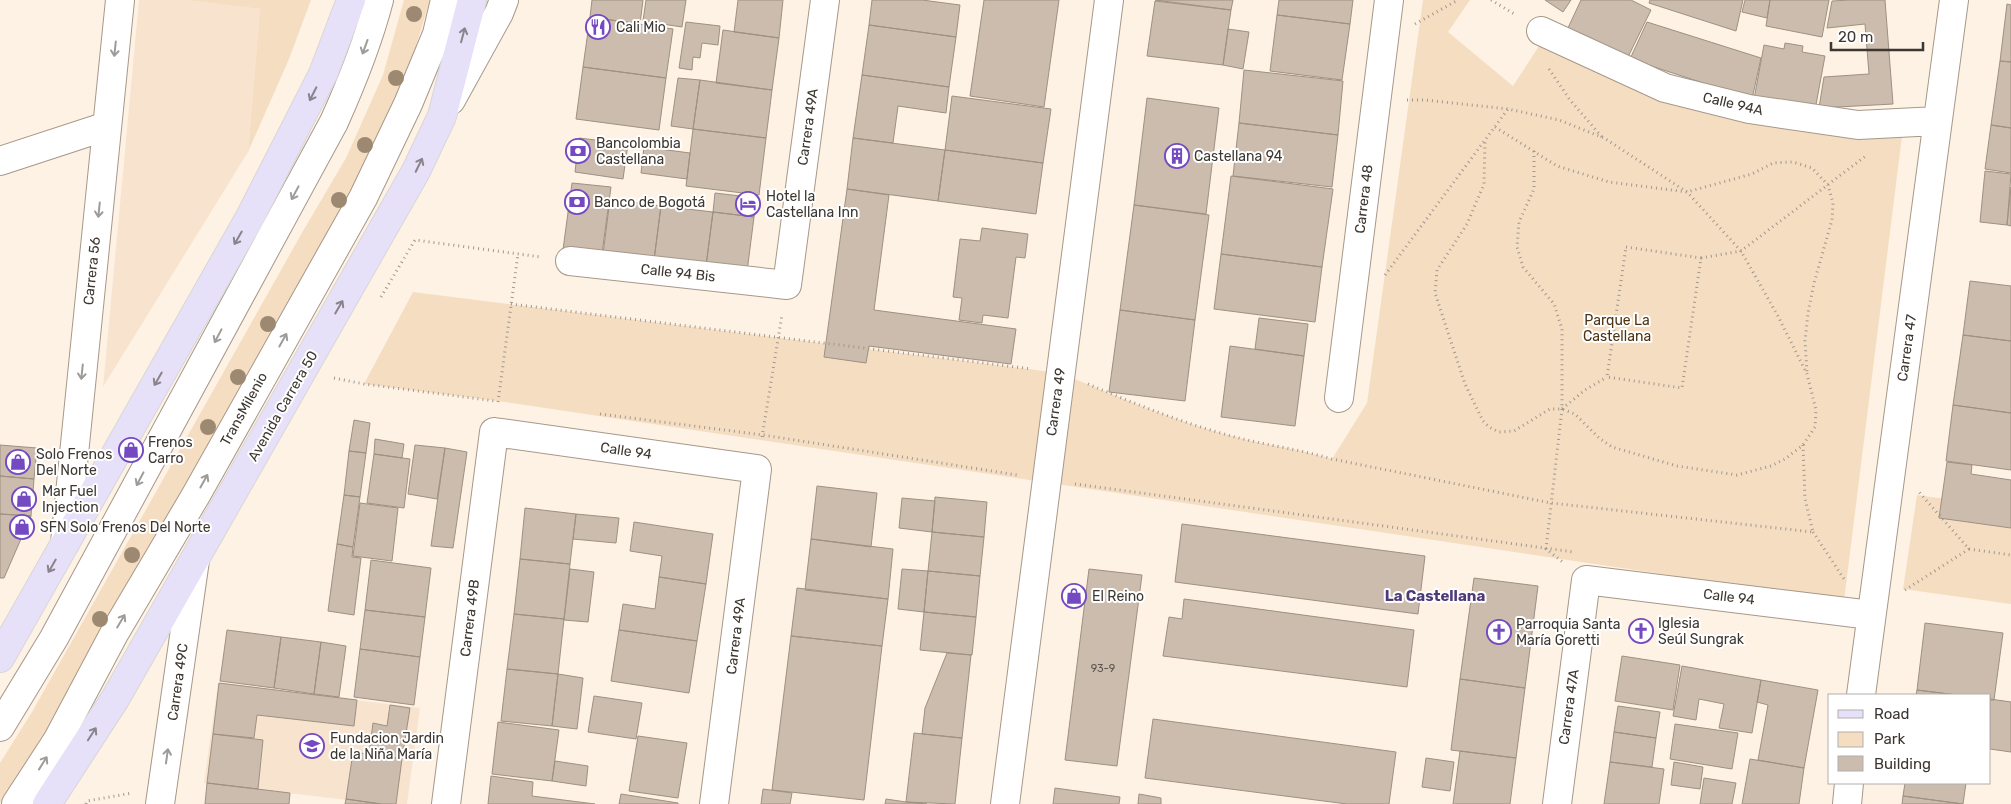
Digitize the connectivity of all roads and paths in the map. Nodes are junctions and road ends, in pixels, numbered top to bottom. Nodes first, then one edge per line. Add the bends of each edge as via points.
1 (120, 0) edge
2 (352, 0) edge
3 (379, 0) edge
4 (445, 0) edge
5 (472, 0) edge
6 (504, 0) edge
7 (825, 0) edge
8 (1109, 0) edge
9 (1389, 0) edge
10 (1458, 0) edge
11 (1954, 0) edge
12 (1541, 31) joint
13 (1384, 40) junction
14 (1376, 101) junction
15 (1508, 109) junction
16 (442, 116) junction
17 (1937, 121) junction
18 (107, 126) junction
19 (1495, 127) junction
20 (1604, 138) junction
21 (1485, 142) junction
22 (1534, 151) junction
23 (1870, 154) dead end
24 (0, 161) edge
25 (1828, 184) junction
26 (1687, 192) junction
27 (1742, 251) junction
28 (518, 254) junction
29 (1701, 258) junction
30 (570, 261) joint
31 (1384, 277) dead end
32 (787, 285) junction
33 (511, 304) junction
34 (377, 305) dead end
35 (778, 338) junction
36 (338, 370) dead end
37 (1060, 373) junction
38 (1807, 374) junction
39 (1607, 377) junction
40 (1339, 398) dead end
41 (498, 401) junction
42 (1562, 409) junction
43 (596, 414) dead end
44 (494, 432) junction
45 (763, 435) junction
46 (1804, 445) junction
47 (757, 469) junction
48 (1046, 480) junction
49 (1917, 490) dead end
50 (1550, 503) junction
51 (1813, 532) junction
52 (65, 543) junction
53 (1546, 549) junction
54 (1969, 549) junction
55 (1575, 552) dead end
56 (2011, 556) edge
57 (195, 560) junction
58 (1586, 580) joint
59 (1838, 584) dead end
60 (1901, 592) dead end
61 (1871, 615) junction
62 (0, 658) edge
63 (1861, 694) edge
64 (0, 727) edge
65 (1849, 784) edge
66 (161, 796) edge
67 (16, 804) edge
68 (47, 804) edge
69 (86, 804) edge
70 (446, 804) edge
71 (714, 804) edge
72 (1005, 804) edge
73 (1557, 804) edge
74 (1846, 804) edge

1 -> 18 street, Carrera 56
2 -> 52 main road via 323,74 249,219
3 -> 64 street via 352,84 334,122 54,638
67 -> 4 street, TransMilenio via 57,741 115,632 363,198 437,34
16 -> 5 main road
6 - 16 street, Avenida Carrera 50
7 - 32 street, Carrera 49A
8 - 37 street, Carrera 49
9 - 13 street, Carrera 48
10 - 13 path
11 - 17 street, Carrera 47
12 - 17 street, Calle 94A via 1665,88 1749,109 1858,125
12 - 20 path via 1547,65 1557,83
13 - 14 street, Carrera 48
14 - 15 path via 1425,100
14 - 40 street, Carrera 48
15 - 19 path
15 - 20 path via 1559,120
57 -> 16 main road, Avenida Carrera 50 via 416,171
17 - 61 street, Carrera 47
18 - 24 street
18 -> 52 street, Carrera 56
19 - 21 path
19 - 22 path
20 - 26 path
21 - 31 path
21 - 42 path via 1484,184 1466,224 1437,270 1435,293 1473,403 1489,427 1498,432 1514,430 1550,409
22 - 26 path via 1557,166 1609,182
22 - 42 path via 1534,189 1518,222 1517,247 1523,267 1550,297 1560,320
23 - 25 path
25 - 26 path via 1812,168 1783,162
25 - 27 path
25 - 38 path via 1833,203 1832,220 1808,313 1805,341
26 - 27 path
27 - 29 path
27 - 38 path
28 - 30 path
28 - 33 path
28 - 34 path via 415,240
29 - 39 path via 1626,247
29 - 39 path via 1682,388
30 - 32 street, Calle 94 Bis
32 - 35 path
33 - 35 path
33 - 41 path
35 - 37 path
35 - 45 path
36 - 41 path via 334,378
37 - 48 street, Carrera 49
37 - 50 path via 1147,409 1242,438
38 - 46 path via 1816,410 1815,427
39 - 42 path
41 - 44 path
42 - 46 path via 1575,414 1612,447 1698,470 1737,475 1755,472 1785,459
42 - 50 path
43 - 45 path
44 - 47 street, Calle 94
44 - 70 street, Carrera 49B
45 - 47 path
45 - 48 path
46 - 51 path via 1805,499
47 - 71 street, Carrera 49A
48 - 53 path
48 - 72 street, Carrera 49
49 - 54 path
50 - 51 path
50 - 53 path
51 - 59 path via 1848,585
52 -> 62 main road
53 - 55 path
54 - 56 path
54 - 60 path
66 -> 57 street, Carrera 49C
68 -> 57 main road, Avenida Carrera 50 via 115,698
58 - 61 street, Calle 94
58 - 73 street, Carrera 47A
61 - 63 street, Carrera 47
65 - 74 street
66 - 69 path via 87,801

